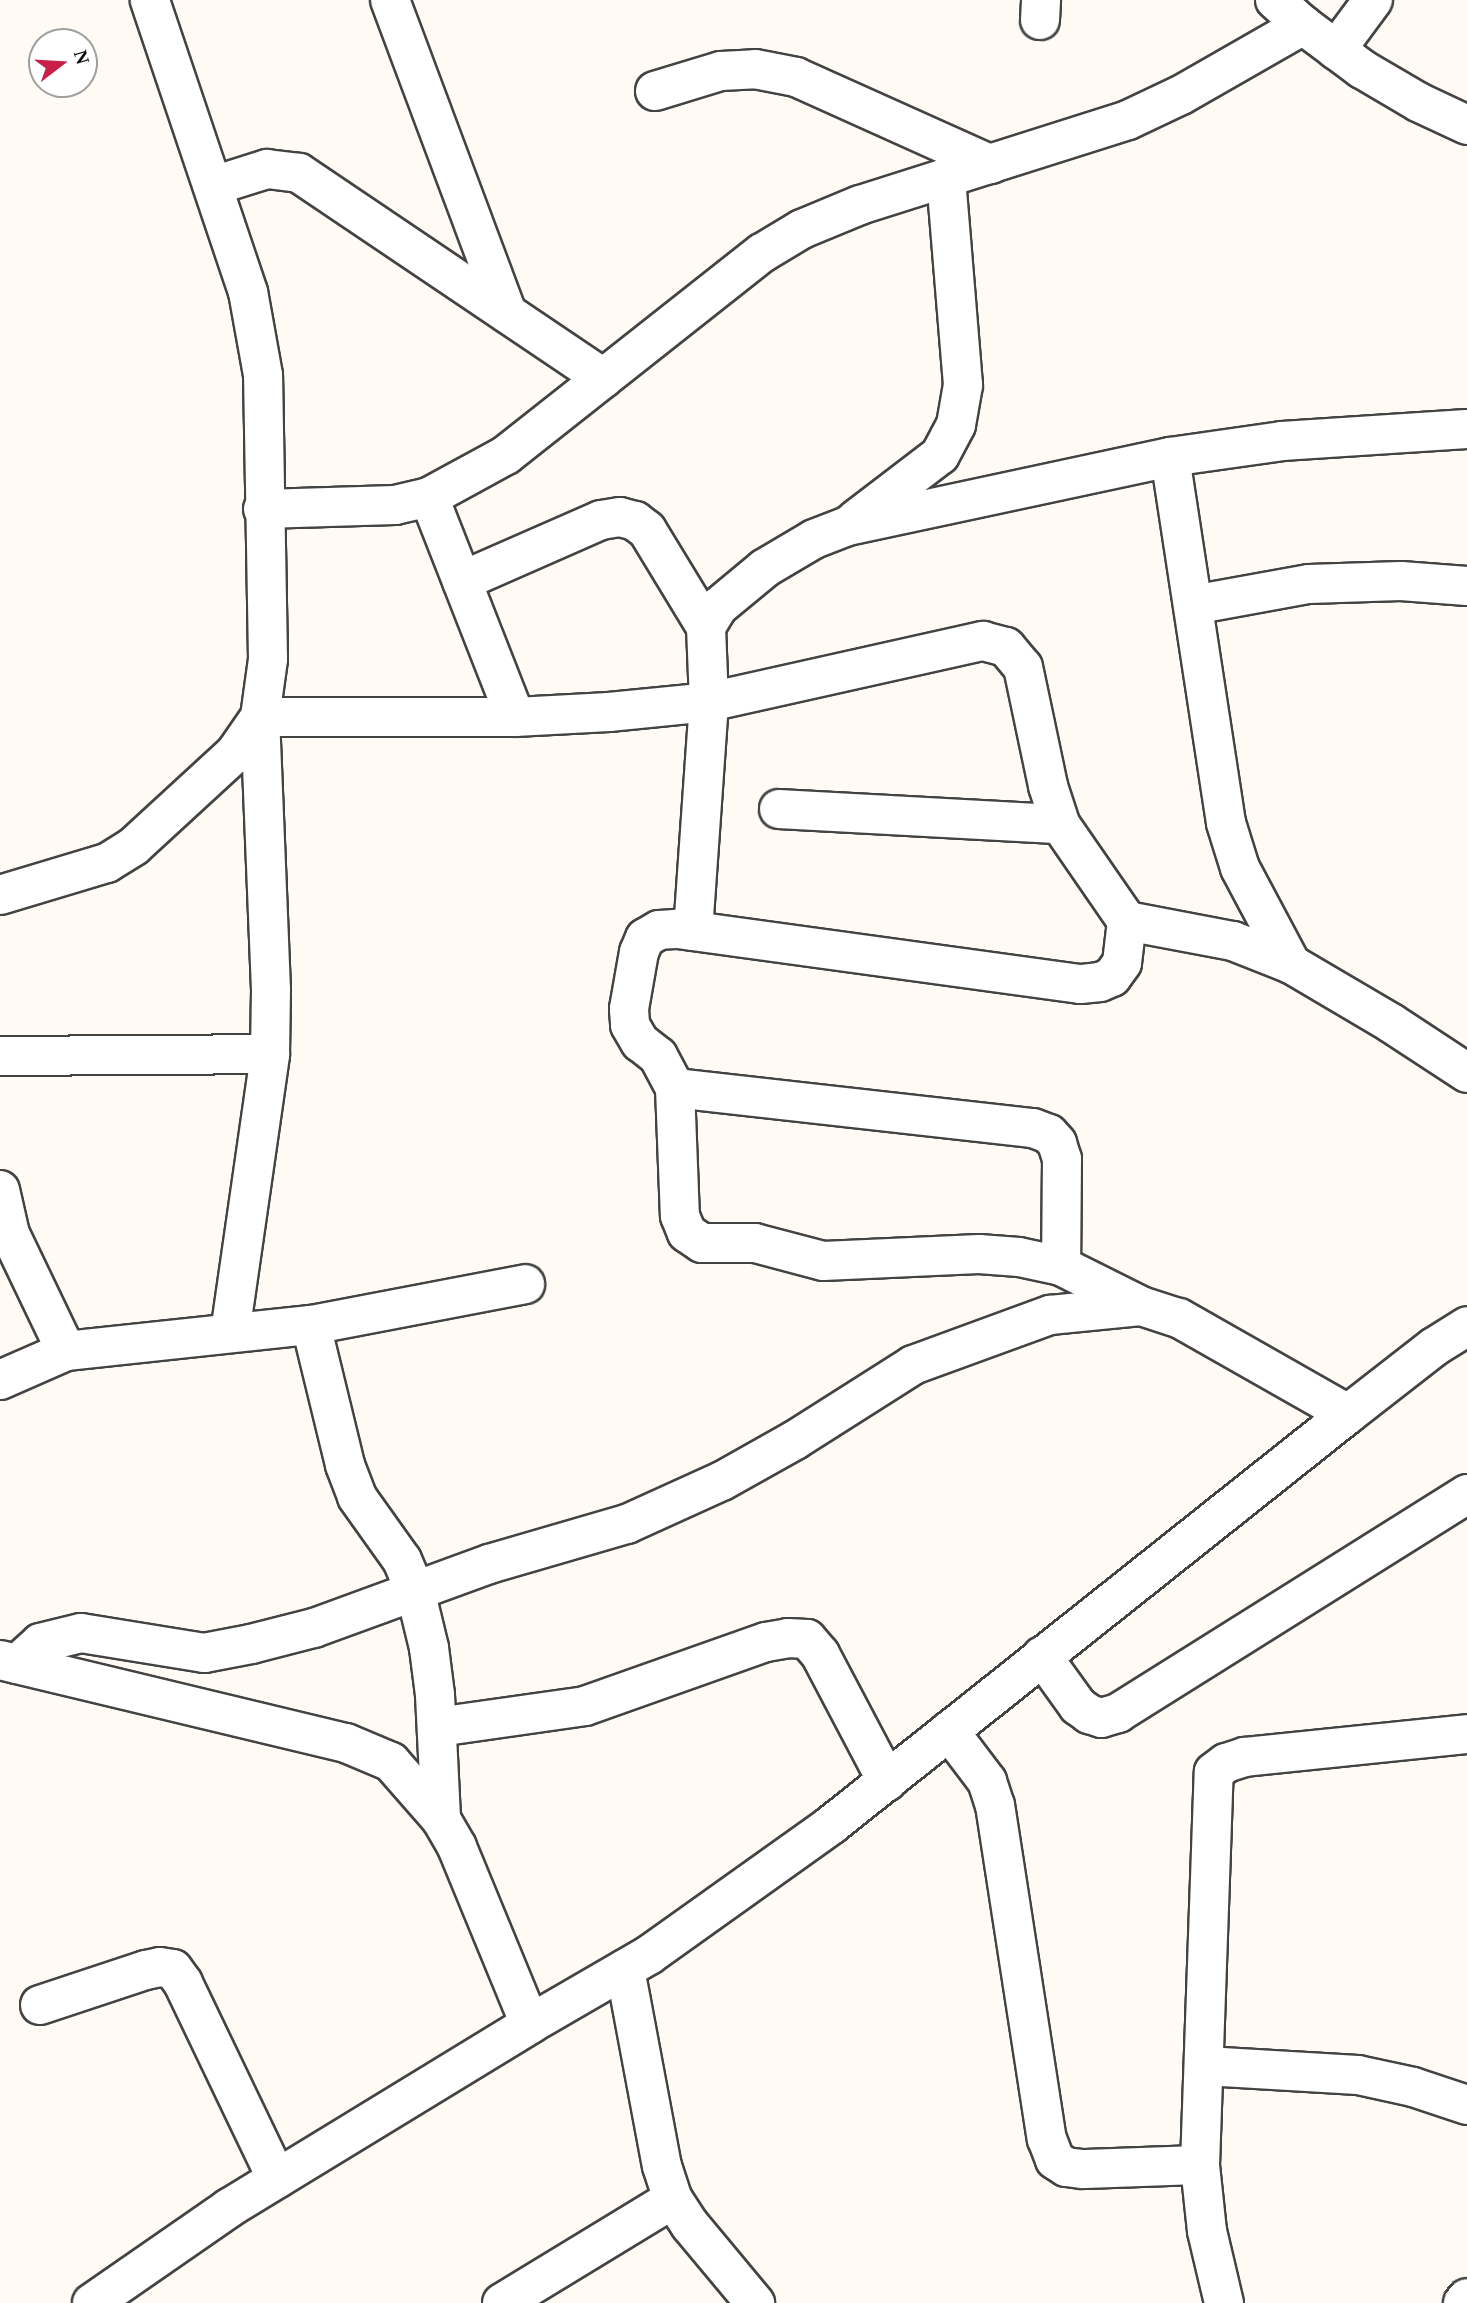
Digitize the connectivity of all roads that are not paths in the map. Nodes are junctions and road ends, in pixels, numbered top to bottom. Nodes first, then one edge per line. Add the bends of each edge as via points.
1 (150, 0) edge
2 (390, 0) edge
3 (1373, 0) edge
4 (1289, 13) edge
5 (1336, 51) junction
6 (655, 91) dead end
7 (1467, 125) edge
8 (990, 164) junction
9 (946, 178) junction
10 (213, 186) junction
11 (507, 313) junction
12 (603, 378) junction
13 (1467, 429) edge
14 (1170, 457) junction
15 (429, 497) junction
16 (263, 509) junction
17 (848, 526) junction
18 (462, 581) junction
19 (1467, 586) edge
20 (1193, 605) junction
21 (706, 627) junction
22 (709, 702) junction
23 (260, 717) junction
24 (515, 718) junction
25 (779, 809) dead end
26 (1060, 824) junction
27 (0, 895) edge
28 (1127, 921) junction
29 (693, 931) junction
30 (1292, 964) junction
31 (270, 1054) junction
32 (0, 1056) edge
33 (1467, 1073) edge
34 (675, 1088) junction
35 (0, 1190) edge
36 (1060, 1266) junction
37 (525, 1284) dead end
38 (1140, 1306) junction
39 (311, 1325) junction
40 (1467, 1326) edge
41 (230, 1333) junction
42 (65, 1351) junction
43 (0, 1380) edge
44 (1348, 1414) junction
45 (1467, 1494) edge
46 (415, 1590) junction
47 (1042, 1656) junction
48 (8, 1662) edge
49 (438, 1727) junction
50 (949, 1731) junction
51 (1467, 1734) edge
52 (887, 1781) junction
53 (442, 1819) junction
54 (625, 1969) junction
55 (40, 2005) dead end
56 (530, 2024) junction
57 (1205, 2066) junction
58 (1467, 2105) edge
59 (1200, 2165) junction
60 (277, 2179) junction
61 (673, 2199) junction
62 (1467, 2298) edge
63 (92, 2303) edge
64 (502, 2303) edge
65 (755, 2303) edge
66 (1224, 2303) edge
67 (1463, 2303) edge

1 - 10 street
2 - 11 street
3 - 5 street
4 - 5 street
4 - 8 street via 1181,95 1128,120
5 - 7 street via 1418,102
6 - 8 street via 721,71 755,69 796,76
8 - 9 street
9 - 12 street via 802,229 762,253
9 - 17 street via 963,385 956,425 940,454
10 - 11 street via 267,169 299,173
10 - 16 street via 248,292 263,375
11 - 12 street
12 - 15 street via 506,455
13 - 14 street via 1283,441
14 - 17 street
14 - 20 street
15 - 16 street via 396,505
15 - 18 street
16 - 23 street via 268,659
17 - 21 street via 814,539 765,568 719,607
18 - 21 street via 601,520 620,517 635,520 647,530
18 - 24 street
19 - 20 street via 1401,581 1309,584
20 - 30 street via 1226,823 1240,868
21 - 22 street
22 - 24 street
22 - 26 street via 983,641 1006,646 1023,667
22 - 29 street
23 - 24 street
23 - 27 street via 235,753 134,846 107,863
23 - 31 street
25 - 26 street
26 - 28 street
28 - 29 street via 1122,963 1112,977 1080,984
28 - 30 street via 1233,942
29 - 34 street via 659,930 645,938 629,1009 630,1025 640,1042 658,1056
30 - 33 street
31 - 32 street
31 - 41 street
34 - 36 street via 1033,1128 1049,1134 1062,1159
34 - 36 street via 680,1216 687,1233 702,1244 755,1243 823,1261 979,1254
35 - 42 street via 10,1234
36 - 38 street
37 - 39 street
38 - 44 street via 1179,1318
38 - 46 street via 1050,1315 913,1365 795,1440 710,1487 627,1524
39 - 41 street
39 - 46 street via 357,1497 402,1560
40 - 44 street
41 - 42 street
42 - 43 street
44 - 47 street
45 - 47 street via 1118,1713 1101,1718 1078,1706
46 - 48 street via 314,1628 204,1653 81,1633 40,1643
46 - 49 street via 429,1648
47 - 50 street
48 - 53 street via 346,1743 391,1762
49 - 52 street via 585,1706 766,1642 807,1639 820,1654
49 - 53 street
50 - 52 street
50 - 59 street via 987,1781 995,1805 1047,2139 1055,2160 1083,2169
51 - 57 street via 1245,1757 1214,1772
52 - 54 street
53 - 56 street
54 - 56 street
54 - 61 street via 662,2166
55 - 60 street via 153,1968 173,1969
56 - 60 street
57 - 58 street via 1358,2075
57 - 59 street
59 - 66 street via 1207,2231
60 - 63 street
61 - 64 street
61 - 65 street
62 - 67 street

